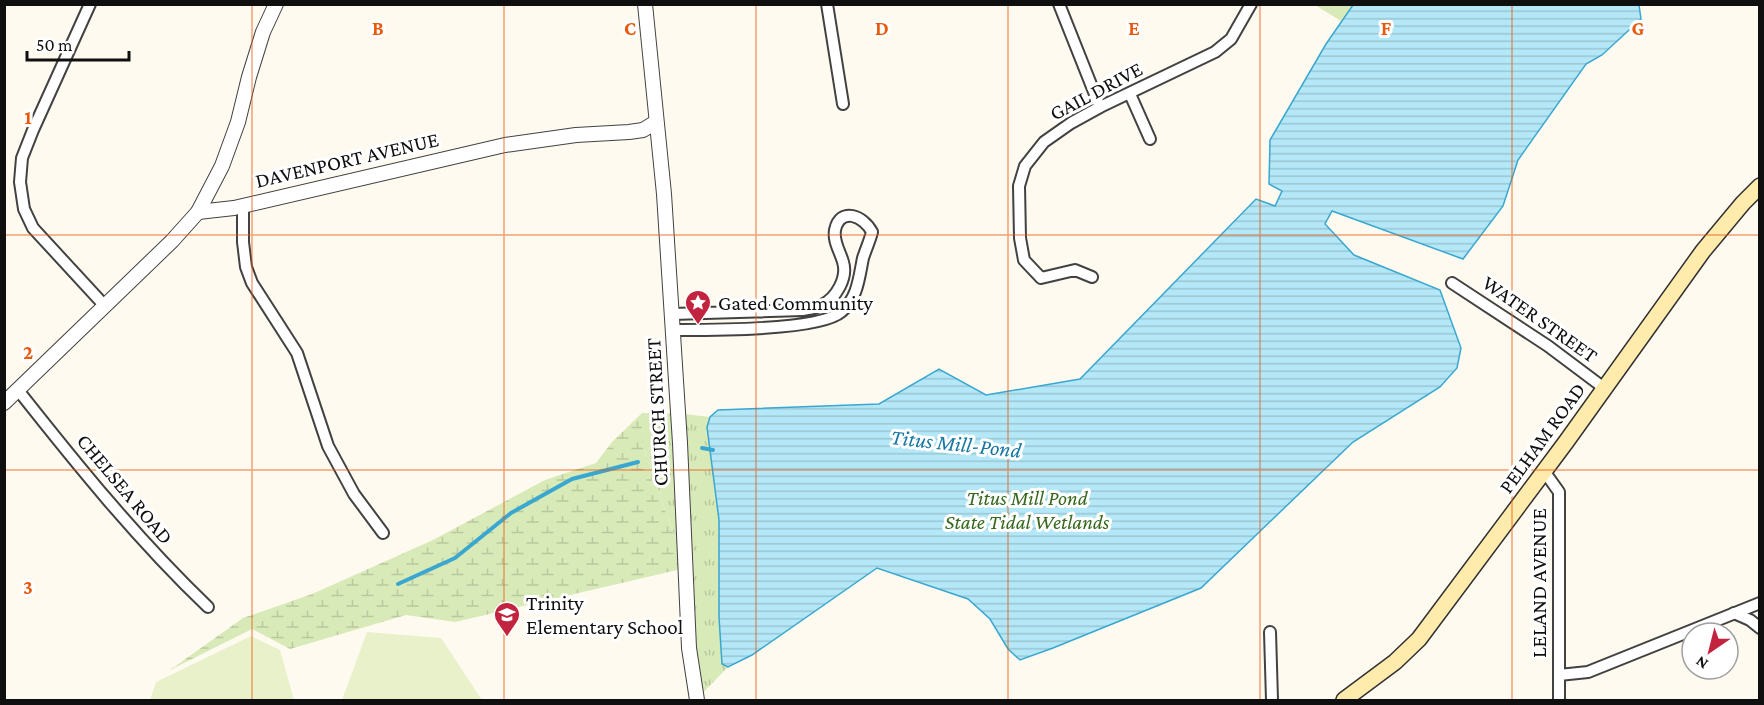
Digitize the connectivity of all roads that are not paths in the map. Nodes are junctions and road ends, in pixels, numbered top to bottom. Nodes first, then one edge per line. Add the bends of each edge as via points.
1 (90, 4) edge
2 (276, 4) edge
3 (645, 4) edge
4 (827, 4) edge
5 (1059, 4) edge
6 (1251, 4) edge
7 (1130, 94) junction
8 (843, 104) dead end
9 (1100, 107) junction
10 (656, 122) junction
11 (1150, 139) dead end
12 (1760, 186) edge
13 (243, 206) junction
14 (198, 212) junction
15 (1092, 277) dead end
16 (1452, 283) dead end
17 (104, 305) junction
18 (672, 314) junction
19 (673, 330) junction
20 (1604, 388) junction
21 (18, 390) junction
22 (4, 403) edge
23 (1544, 471) junction
24 (383, 533) dead end
25 (1760, 603) edge
26 (208, 607) dead end
27 (1734, 613) junction
28 (1760, 628) edge
29 (1270, 632) dead end
30 (1559, 675) junction
31 (698, 700) edge
32 (1272, 700) edge
33 (1344, 700) edge
34 (1558, 700) edge

1 - 17 street via 33,130 22,158 20,182 24,209 33,228
2 - 14 street via 263,32 222,166
3 - 10 street
4 - 8 street
5 - 9 street
6 - 7 street, GAIL DRIVE via 1231,39 1215,52
7 - 9 street, GAIL DRIVE
7 - 11 street
9 - 15 street, GAIL DRIVE via 1044,142 1025,166 1018,186 1024,260 1041,278 1075,270
10 - 13 street, DAVENPORT AVENUE via 643,130 505,145
10 - 18 street, CHURCH STREET
12 - 20 main road, PELHAM ROAD via 1703,251
13 - 14 street, DAVENPORT AVENUE
13 - 24 street via 244,250 252,283 297,353 328,446 354,494
14 - 17 street
16 - 20 street, WATER STREET
17 - 21 street
18 - 19 street, CHURCH STREET
18 - 19 street via 822,306 843,282 844,264 835,240 835,228 841,219 850,215 860,217 873,232 859,284 841,312 829,318 796,325
19 - 31 street, CHURCH STREET via 689,648
20 - 23 main road, PELHAM ROAD
21 - 22 street
21 - 26 street, CHELSEA ROAD via 93,485 166,567
23 - 30 street, LELAND AVENUE via 1559,492
23 - 33 main road, PELHAM ROAD via 1419,639
25 - 27 street
27 - 28 street
27 - 30 street via 1588,672
29 - 32 street
30 - 34 street, LELAND AVENUE

